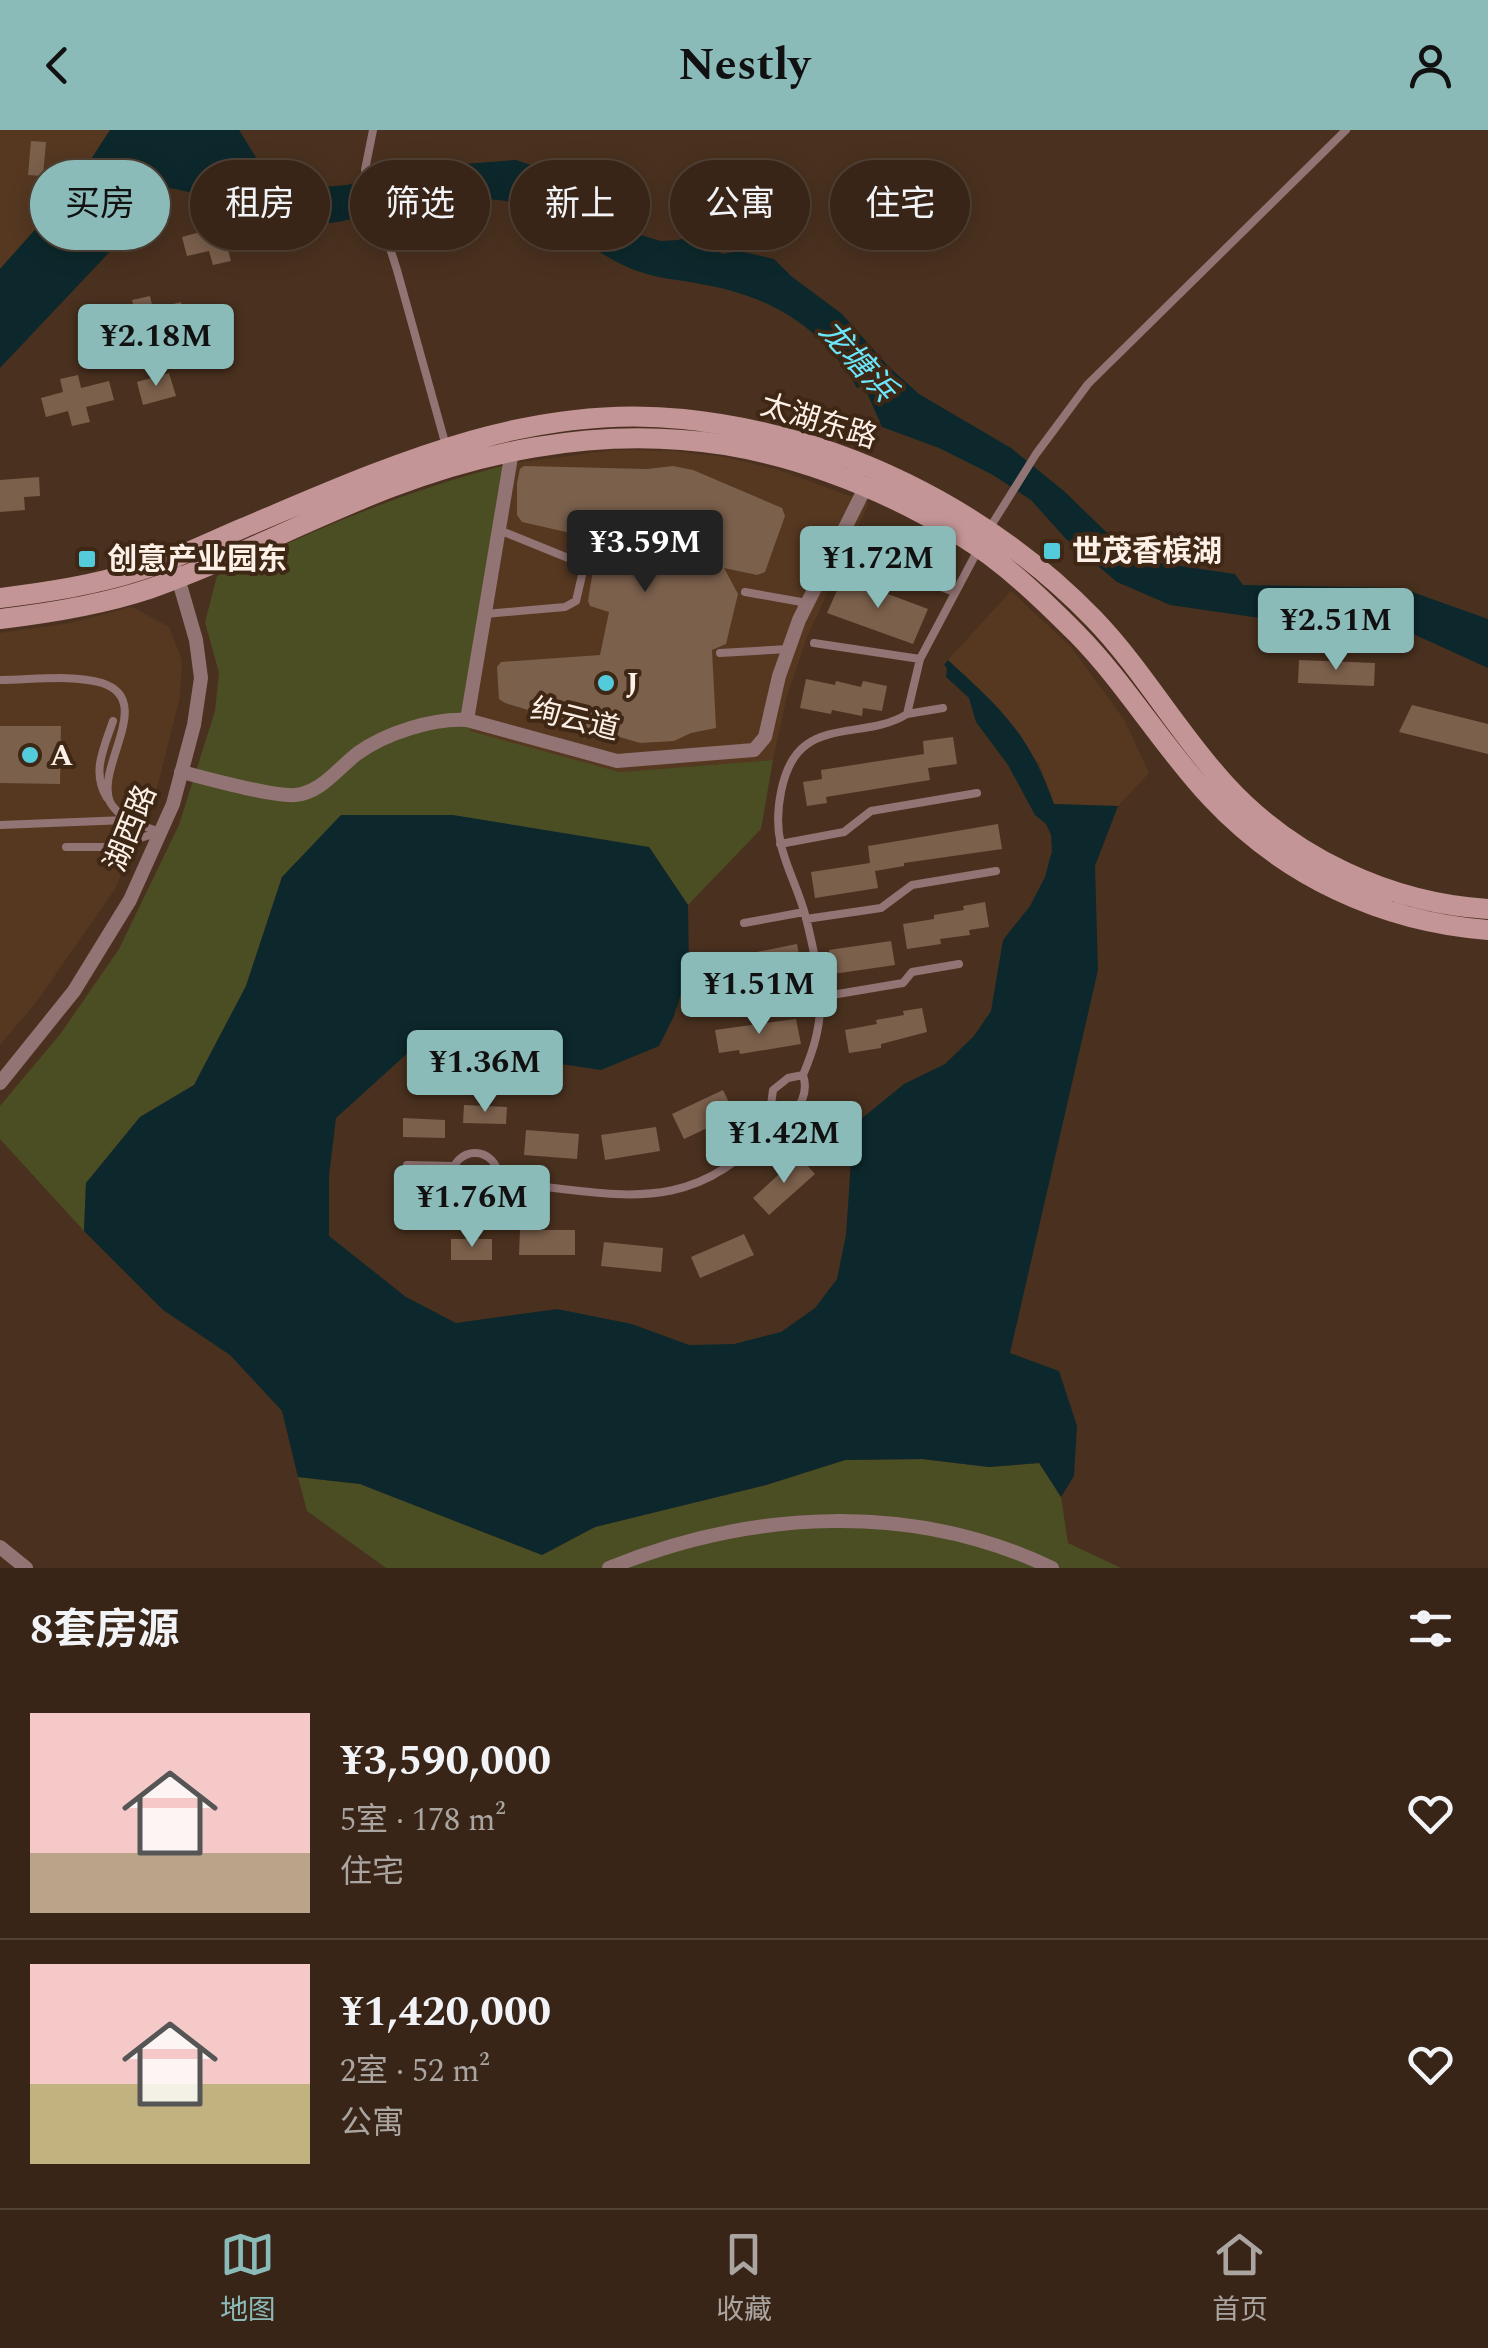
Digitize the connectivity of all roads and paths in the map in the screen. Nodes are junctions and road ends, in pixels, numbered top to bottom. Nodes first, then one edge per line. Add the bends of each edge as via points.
1 (373, 130) edge
2 (1346, 130) edge
3 (446, 446) junction
4 (512, 450) junction
5 (864, 488) junction
6 (499, 530) junction
7 (984, 539) junction
8 (856, 554) dead end
9 (175, 567) junction
10 (744, 592) dead end
11 (954, 592) junction
12 (0, 598) edge
13 (807, 604) junction
14 (485, 614) junction
15 (0, 619) edge
16 (814, 643) dead end
17 (788, 649) junction
18 (720, 652) dead end
19 (920, 659) junction
20 (0, 680) edge
21 (942, 708) dead end
22 (907, 714) junction
23 (467, 720) junction
24 (113, 722) dead end
25 (182, 772) junction
26 (976, 793) dead end
27 (110, 802) junction
28 (126, 820) junction
29 (0, 825) edge
30 (160, 832) junction
31 (780, 844) junction
32 (66, 847) dead end
33 (996, 871) dead end
34 (1488, 909) edge
35 (805, 915) junction
36 (744, 923) dead end
37 (1488, 930) edge
38 (958, 964) dead end
39 (819, 985) junction
40 (820, 997) junction
41 (720, 1003) dead end
42 (803, 1076) junction
43 (0, 1082) edge
44 (776, 1120) junction
45 (407, 1165) dead end
46 (453, 1166) junction
47 (497, 1182) junction
48 (0, 1547) edge
49 (26, 1568) edge
50 (609, 1568) edge
51 (1052, 1568) edge

1 - 3 lane via 365,170
2 - 7 lane via 1088,384
3 - 7 main road, 太湖东路 via 562,422 680,418 789,439 857,461 928,494
3 - 9 main road, 太湖东路 via 384,468
4 - 5 main road, 太湖东路 via 682,440 782,458
4 - 6 street
4 - 9 main road, 太湖东路
5 - 7 main road, 太湖东路
5 - 13 street, 绚云道
6 - 14 street
6 - 14 lane via 578,562 583,571 576,601 565,608
7 - 11 lane
7 - 34 main road, 太湖东路 via 1054,582 1095,620 1226,786 1269,825 1376,886
7 - 37 main road, 太湖东路 via 1080,638 1212,799 1264,847 1368,904
8 - 11 lane
9 - 12 main road, 太湖东路
9 - 15 main road, 太湖东路 via 148,589 62,612
9 - 25 street, 湖西路 via 200,678
10 - 13 lane
11 - 19 lane
13 - 17 street, 绚云道
14 - 23 street
16 - 19 lane
17 - 18 lane
17 - 23 street, 绚云道 via 766,737 754,750 617,761
19 - 22 lane
20 - 27 lane via 104,683 122,697 126,718 108,774
21 - 22 lane
22 - 31 lane via 880,727 818,738 798,751 782,785
23 - 25 street, 绚云道 via 405,731 360,751 314,790 293,796
24 - 27 lane via 97,770
25 - 30 street, 湖西路
26 - 31 lane via 871,811 844,832
27 - 28 lane
28 - 29 lane
28 - 30 lane
30 - 32 lane via 111,847
30 - 43 street, 湖西路 via 130,900 74,992
31 - 35 lane
33 - 35 lane via 912,885 881,908
35 - 36 lane
35 - 39 lane
38 - 40 lane via 912,972 902,983
39 - 40 lane
39 - 41 lane
40 - 42 lane
42 - 44 lane via 796,1112
42 - 44 lane via 773,1090 770,1114
44 - 47 lane via 722,1170 654,1196
45 - 46 lane
46 - 47 lane via 466,1154 482,1154 495,1166
46 - 47 lane via 452,1184 465,1198 485,1197
48 - 49 street
50 - 51 street via 730,1529 830,1520 918,1524 1017,1551

